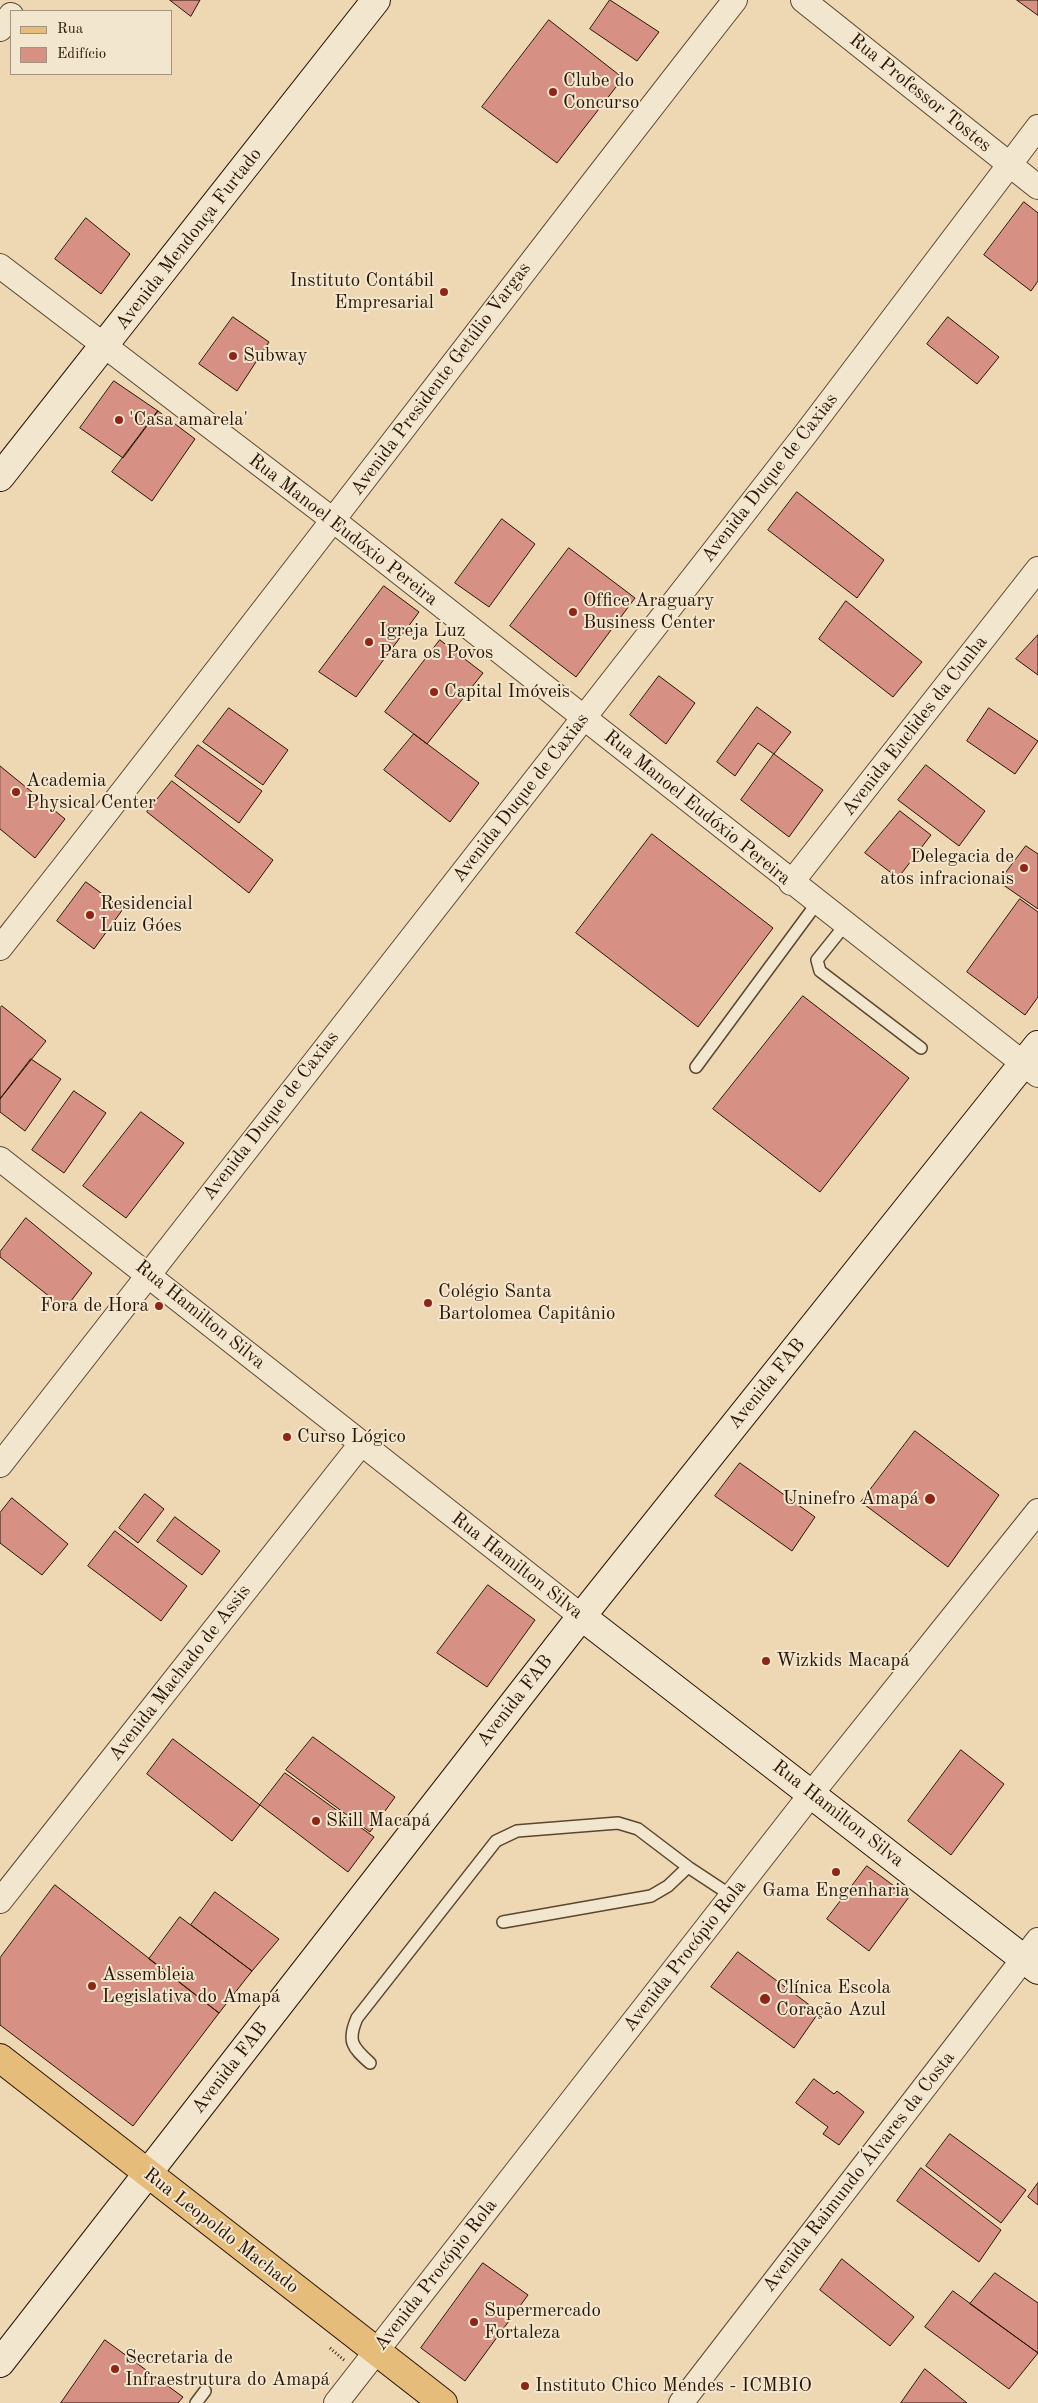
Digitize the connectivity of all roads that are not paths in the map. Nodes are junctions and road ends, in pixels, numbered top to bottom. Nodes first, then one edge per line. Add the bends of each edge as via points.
1 (376, 0) edge
2 (735, 0) edge
3 (803, 0) edge
4 (10, 15) edge
5 (0, 29) edge
6 (1038, 127) edge
7 (1010, 164) junction
8 (1038, 187) edge
9 (0, 266) edge
10 (104, 346) junction
11 (0, 476) edge
12 (333, 520) junction
13 (1038, 569) edge
14 (584, 717) junction
15 (791, 883) junction
16 (817, 903) junction
17 (845, 925) junction
18 (0, 948) edge
19 (921, 1048) dead end
20 (1033, 1061) edge
21 (696, 1067) dead end
22 (0, 1159) edge
23 (148, 1274) junction
24 (361, 1444) junction
25 (0, 1465) edge
26 (1038, 1511) edge
27 (581, 1616) junction
28 (812, 1793) junction
29 (688, 1866) junction
30 (732, 1896) junction
31 (0, 1901) edge
32 (503, 1922) dead end
33 (1033, 1956) edge
34 (0, 2058) edge
35 (370, 2063) dead end
36 (148, 2174) junction
37 (376, 2352) junction
38 (0, 2363) edge
39 (206, 2391) dead end
40 (196, 2403) edge
41 (336, 2403) edge
42 (443, 2403) edge
43 (681, 2403) edge

1 - 10 main road, Avenida Mendonça Furtado
2 - 12 street, Avenida Presidente Getúlio Vargas
3 - 7 street, Rua Professor Tostes
4 - 5 street
6 - 7 street, Avenida Duque de Caxias
7 - 8 street, Rua Professor Tostes
7 - 14 street, Avenida Duque de Caxias via 807,432
9 - 10 street, Rua Manoel Eudóxio Pereira
10 - 11 main road, Avenida Mendonça Furtado
10 - 12 street, Rua Manoel Eudóxio Pereira
12 - 14 street, Rua Manoel Eudóxio Pereira
12 - 18 street, Avenida Presidente Getúlio Vargas
13 - 15 street, Avenida Euclides da Cunha
14 - 15 street, Rua Manoel Eudóxio Pereira
14 - 23 street, Avenida Duque de Caxias
15 - 16 street, Rua Manoel Eudóxio Pereira
16 - 17 street, Rua Manoel Eudóxio Pereira
16 - 21 lane
17 - 19 lane via 817,960 820,971
17 - 20 street, Rua Manoel Eudóxio Pereira
20 - 27 main road, Avenida FAB
22 - 23 street, Rua Hamilton Silva
23 - 24 street, Rua Hamilton Silva
23 - 25 street, Avenida Duque de Caxias
24 - 27 street, Rua Hamilton Silva
24 - 31 street, Avenida Machado de Assis
26 - 28 street, Avenida Procópio Rola
27 - 28 main road, Rua Hamilton Silva
27 - 36 main road, Avenida FAB
28 - 30 street, Avenida Procópio Rola
28 - 33 main road, Rua Hamilton Silva
29 - 30 lane
29 - 32 lane via 668,1886 652,1896
29 - 35 lane via 638,1829 618,1823 517,1831 496,1841 357,2018 351,2033 355,2049
30 - 37 street, Avenida Procópio Rola
33 - 43 street, Avenida Raimundo Álvares da Costa
34 - 36 main road, Rua Leopoldo Machado
36 - 37 main road, Rua Leopoldo Machado
36 - 38 main road, Avenida FAB
37 - 41 street, Avenida Procópio Rola
37 - 42 main road, Rua Leopoldo Machado
39 - 40 lane

